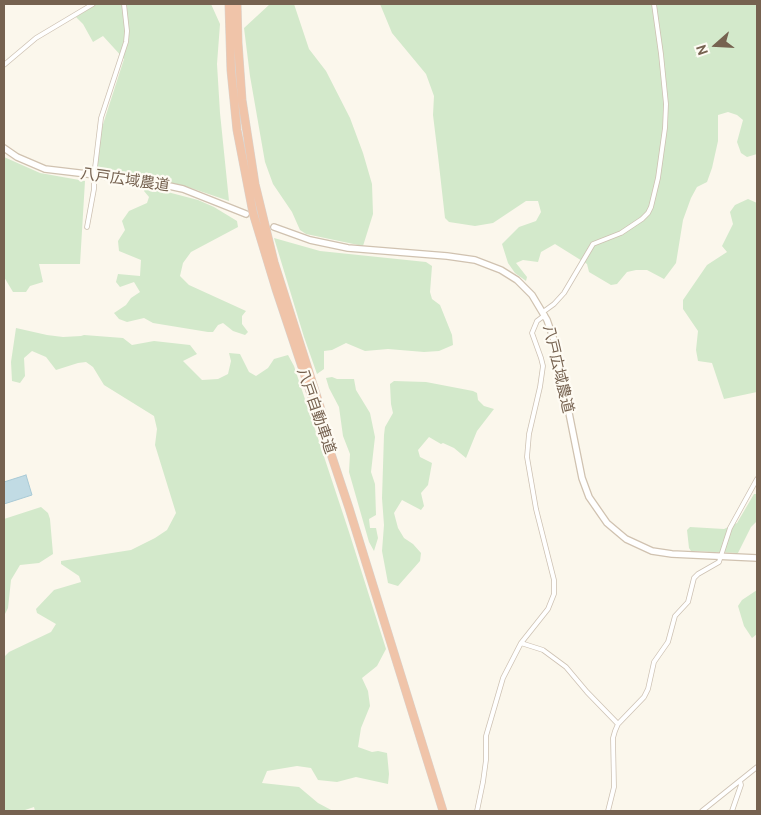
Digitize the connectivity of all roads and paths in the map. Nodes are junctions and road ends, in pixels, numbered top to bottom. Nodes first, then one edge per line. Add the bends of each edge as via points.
1 (93, 4) edge
2 (124, 4) edge
3 (229, 4) edge
4 (237, 4) edge
5 (654, 4) edge
6 (4, 65) edge
7 (4, 148) edge
8 (94, 176) junction
9 (246, 214) dead end
10 (87, 227) dead end
11 (274, 227) dead end
12 (544, 314) junction
13 (757, 479) edge
14 (721, 557) junction
15 (757, 558) edge
16 (521, 643) junction
17 (618, 724) junction
18 (757, 767) edge
19 (740, 781) junction
20 (442, 811) edge
21 (447, 811) edge
22 (476, 811) edge
23 (608, 811) edge
24 (702, 811) edge
25 (732, 811) edge

1 - 6 street via 36,38
2 - 8 street via 126,42 101,118
3 - 20 highway, 八戸自動車道 via 234,110 253,213 362,548
4 - 21 highway, 八戸自動車道 via 245,127 270,247
5 - 12 street via 666,128 651,206 642,219 593,244 564,293
7 - 8 street, 八戸広域農道 via 45,169
8 - 9 street, 八戸広域農道 via 146,181 183,189
8 - 10 street
11 - 12 street, 八戸広域農道 via 310,240 348,248 487,263 517,280
12 - 14 street, 八戸広域農道 via 555,344 582,478 599,513 621,535 652,551
12 - 16 street via 532,333 543,366 527,457 555,588 548,609
13 - 14 street via 730,528
14 - 15 street, 八戸広域農道
14 - 17 street via 718,564 694,578 688,602 675,616 668,642 654,662 644,697
16 - 17 street via 543,650 566,668
16 - 22 street via 503,678 490,718 483,782
17 - 23 street via 613,738 614,787
18 - 19 street
19 - 24 street
19 - 25 street

